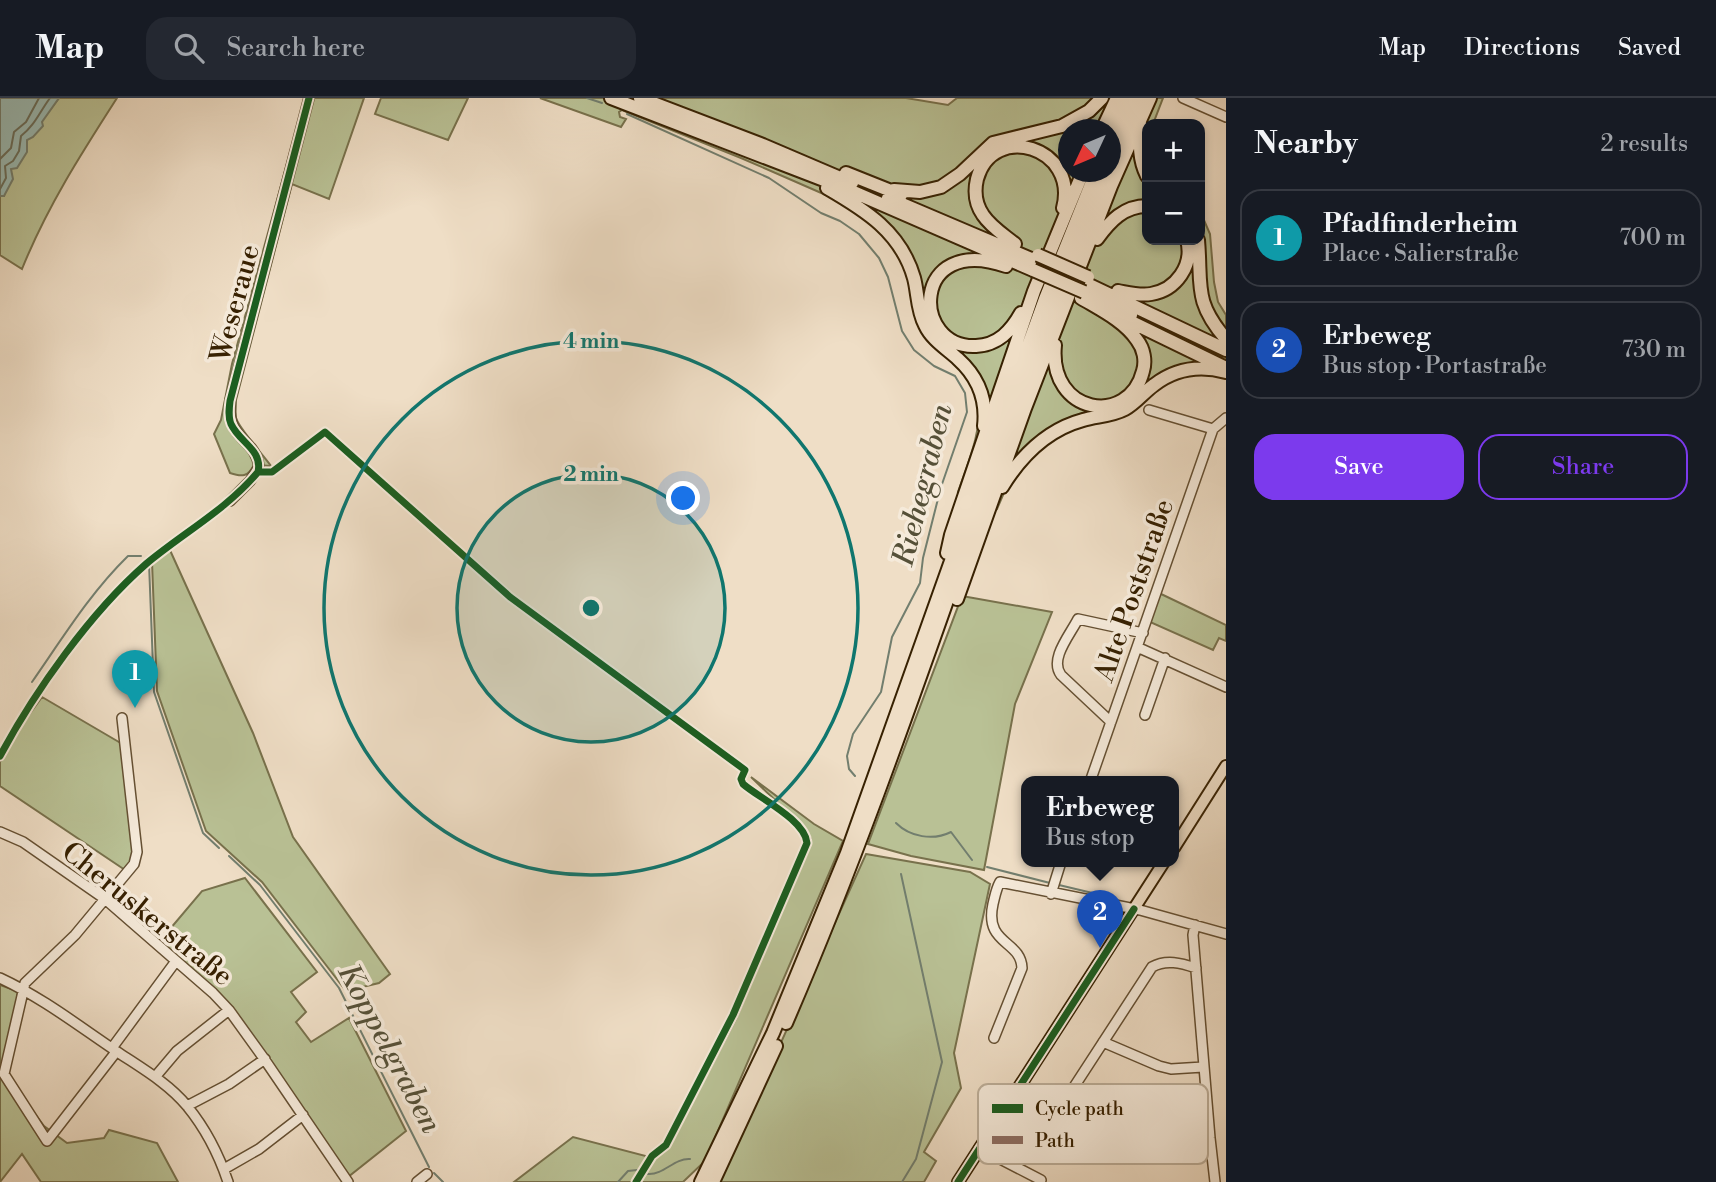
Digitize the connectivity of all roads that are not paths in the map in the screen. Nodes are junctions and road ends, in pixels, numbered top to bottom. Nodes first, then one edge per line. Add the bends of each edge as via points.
1 (309, 98) edge
2 (611, 98) edge
3 (1102, 98) edge
4 (1117, 98) edge
5 (1128, 98) edge
6 (1138, 98) edge
7 (1150, 98) edge
8 (1183, 98) edge
9 (638, 101) edge
10 (1226, 117) edge
11 (1107, 119) edge
12 (1119, 119) edge
13 (1143, 119) edge
14 (1142, 124) edge
15 (1121, 138) edge
16 (723, 141) junction
17 (763, 145) junction
18 (1142, 165) edge
19 (1079, 182) edge
20 (1092, 182) edge
21 (1102, 182) edge
22 (824, 186) junction
23 (884, 188) junction
24 (1142, 207) edge
25 (1054, 238) junction
26 (1015, 244) junction
27 (1187, 245) edge
28 (1198, 245) edge
29 (1085, 257) junction
30 (1034, 265) junction
31 (1084, 288) junction
32 (1034, 291) junction
33 (1118, 291) junction
34 (1056, 332) junction
35 (1226, 341) edge
36 (1226, 350) edge
37 (1226, 361) edge
38 (1226, 370) edge
39 (1149, 410) dead end
40 (1226, 418) edge
41 (1213, 429) junction
42 (979, 454) junction
43 (230, 501) dead end
44 (988, 512) junction
45 (939, 597) junction
46 (1143, 633) junction
47 (1137, 647) junction
48 (1165, 658) junction
49 (925, 665) junction
50 (1226, 687) edge
51 (1145, 715) dead end
52 (122, 718) dead end
53 (1111, 722) junction
54 (1226, 766) edge
55 (1092, 776) edge
56 (0, 832) edge
57 (1179, 840) edge
58 (1060, 867) edge
59 (1161, 867) edge
60 (1051, 894) junction
61 (105, 900) junction
62 (1134, 909) junction
63 (1195, 925) junction
64 (1226, 934) edge
65 (176, 961) junction
66 (1196, 968) junction
67 (0, 978) edge
68 (23, 990) junction
69 (229, 1010) junction
70 (994, 1038) dead end
71 (1103, 1042) junction
72 (114, 1050) junction
73 (265, 1059) junction
74 (1203, 1067) junction
75 (155, 1077) junction
76 (1021, 1084) edge
77 (1076, 1084) edge
78 (1205, 1084) edge
79 (187, 1106) junction
80 (303, 1115) junction
81 (1208, 1118) edge
82 (1210, 1138) joint
83 (978, 1150) edge
84 (710, 1164) junction
85 (1010, 1164) edge
86 (224, 1169) junction
87 (428, 1174) dead end
88 (343, 1180) edge
89 (1042, 1181) edge
90 (228, 1182) edge
91 (417, 1182) edge
92 (692, 1182) edge
93 (701, 1182) edge
94 (713, 1182) edge
95 (958, 1182) edge
96 (1216, 1182) edge

1 - 43 street, Weseraue via 230,401 231,425 255,453 259,467
2 - 9 highway
3 - 23 highway via 1062,126 993,143 941,187 920,192
4 - 11 highway
5 - 12 highway
6 - 15 highway
7 - 13 highway
7 - 29 highway
8 - 10 street
9 - 16 highway
9 - 17 highway
14 - 18 highway
16 - 22 highway
16 - 30 highway
17 - 23 highway
17 - 30 highway
19 - 25 highway
20 - 45 highway via 1040,312
21 - 49 highway via 1040,340
22 - 30 highway
22 - 42 highway via 866,211 901,248 914,277 925,325 979,386 985,414
23 - 26 highway
24 - 29 highway via 1119,214
25 - 26 highway via 1064,202 1060,171 1043,153 1019,145 985,164 975,193 985,218
25 - 32 highway
26 - 30 highway
27 - 33 highway via 1184,270 1170,287 1148,295
28 - 35 highway via 1202,302
29 - 34 highway
30 - 31 highway, bridge
30 - 32 highway via 962,260 935,281 929,300 939,329 953,342 991,344 1011,329
31 - 33 highway
31 - 34 highway via 1138,342 1144,362 1136,388 1113,404 1089,406 1076,400 1055,371
31 - 36 highway
31 - 37 highway
31 - 38 highway
32 - 42 highway
33 - 35 highway
34 - 44 highway
38 - 44 highway via 1175,372 1124,410 1063,426 1025,454
39 - 41 street
40 - 41 street
41 - 46 street, Alte Poststraße
42 - 45 highway via 951,535
44 - 49 highway via 950,616
45 - 84 highway via 827,902 773,1033
46 - 47 street, Alte Poststraße
46 - 53 street via 1078,619 1056,660 1061,676
47 - 48 street
47 - 53 street, Alte Poststraße
48 - 50 street
48 - 51 street
49 - 94 highway via 860,845
52 - 61 street via 136,858
53 - 55 street, Alte Poststraße
54 - 57 main road
56 - 61 street, Cheruskerstraße via 23,842
58 - 60 street
59 - 62 main road
60 - 62 street
60 - 70 street via 1000,882 991,925 1020,957 1022,968
61 - 65 street, Cheruskerstraße
61 - 68 street
62 - 63 street
62 - 76 main road
63 - 64 street
63 - 66 street
65 - 69 street, Cheruskerstraße
65 - 72 street
66 - 71 street via 1171,962 1154,965
66 - 74 street
67 - 68 street
68 - 72 street
68 - 72 street via 4,1074 47,1141
69 - 73 street, Cheruskerstraße
69 - 75 street via 177,1051
71 - 74 street via 1171,1069
71 - 77 street
72 - 75 street
73 - 79 street
73 - 80 street, Cheruskerstraße
74 - 78 street
75 - 79 street
79 - 86 street
80 - 86 street
80 - 88 street, Cheruskerstraße
81 - 82 street
82 - 96 street
83 - 95 main road
84 - 92 highway
84 - 93 highway
85 - 89 street
86 - 90 street
87 - 91 street

